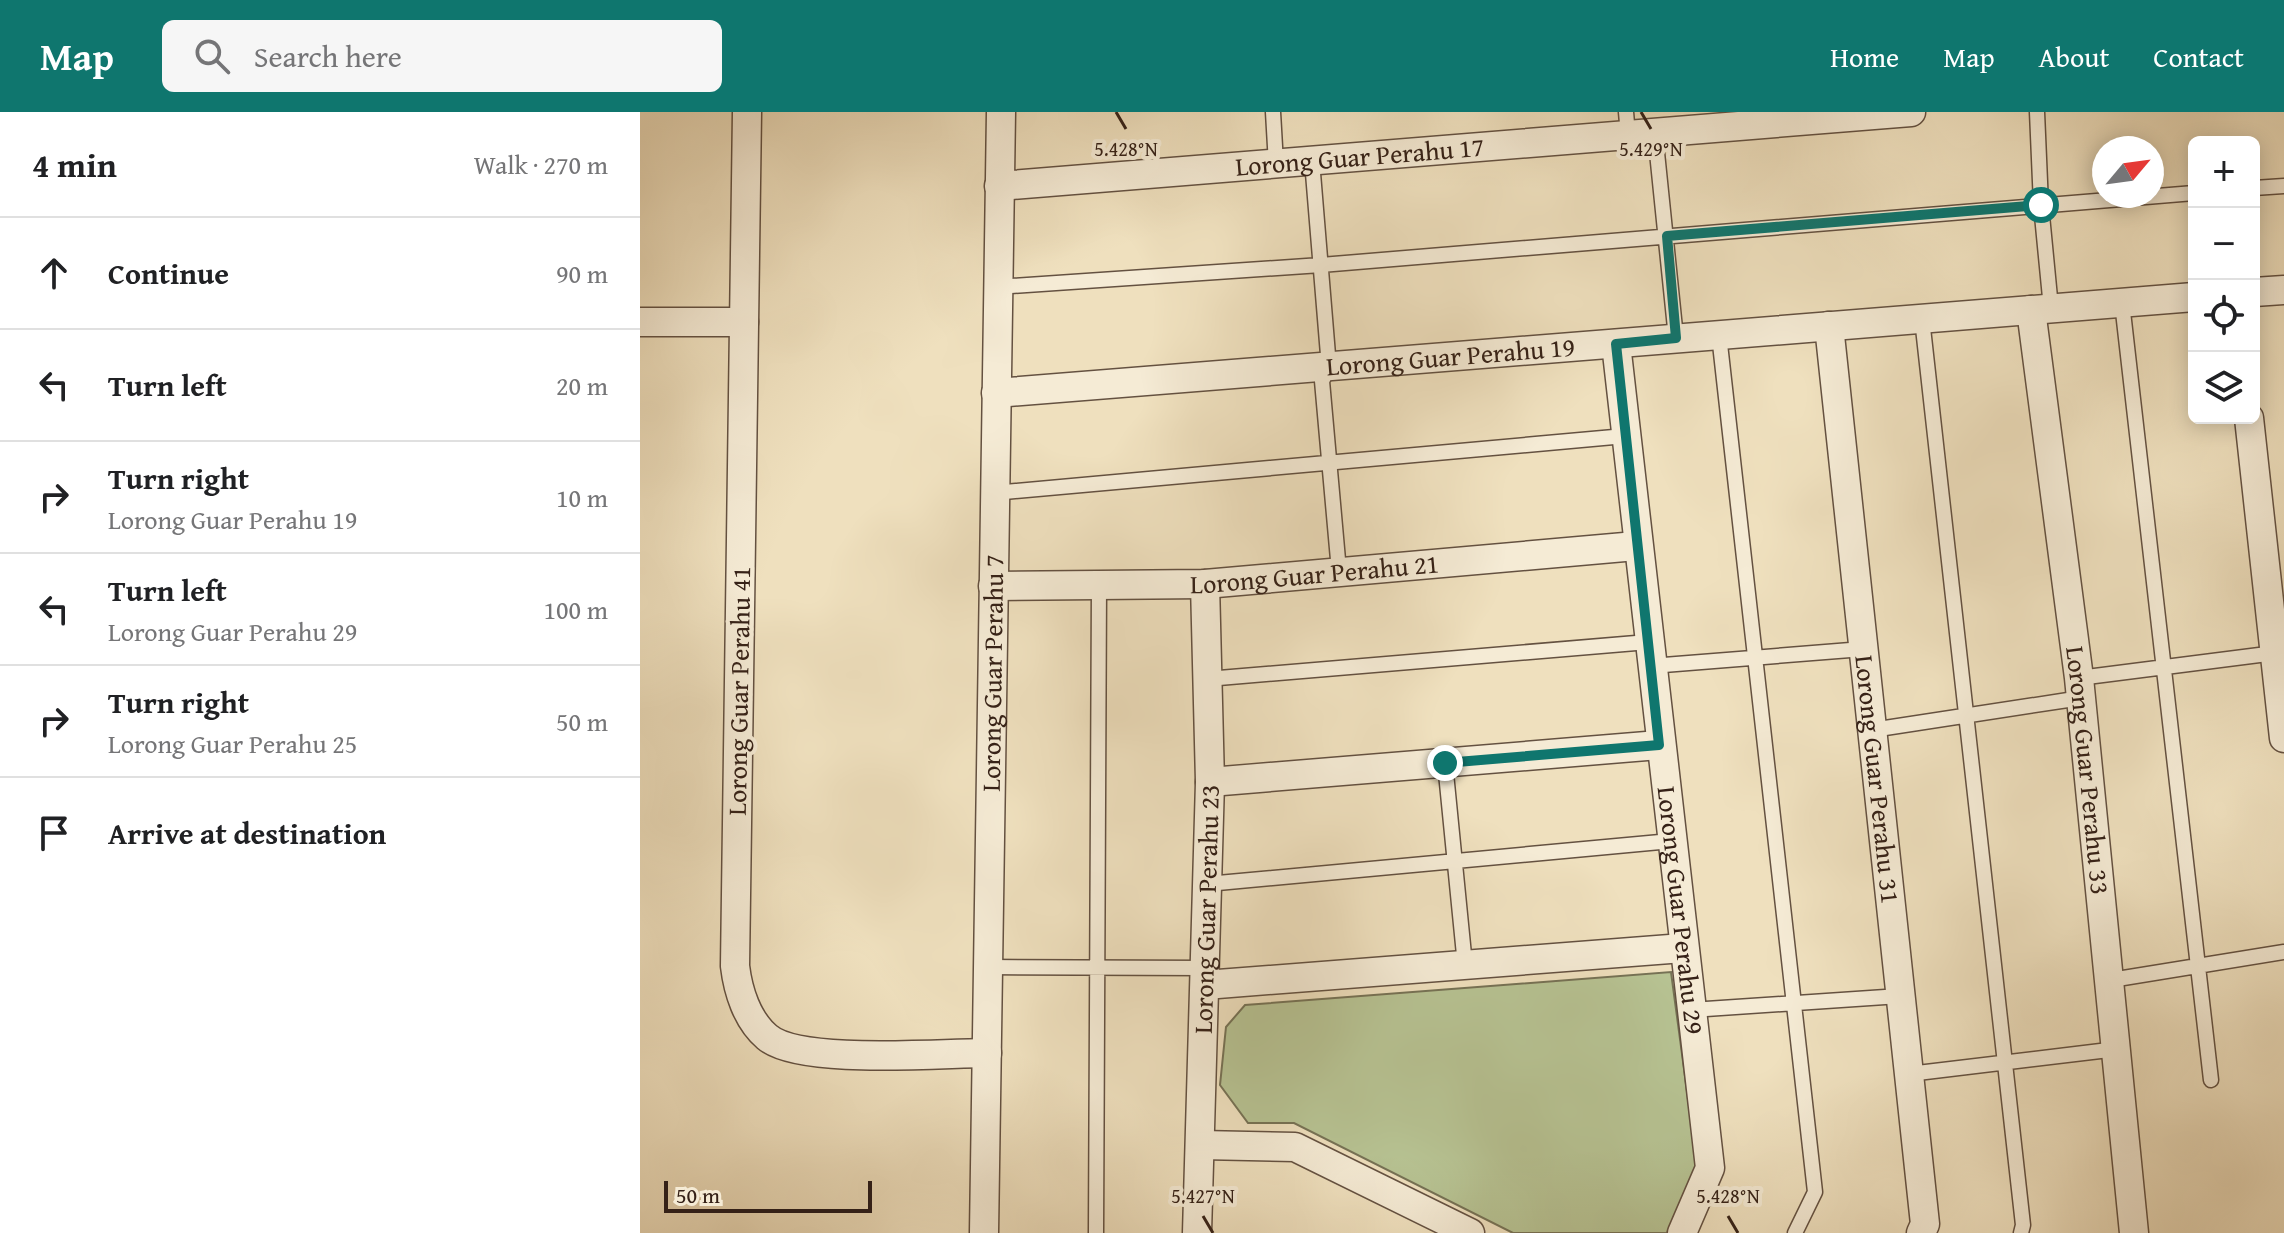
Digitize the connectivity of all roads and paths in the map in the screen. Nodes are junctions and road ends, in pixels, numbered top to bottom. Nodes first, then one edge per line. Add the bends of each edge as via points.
1 (747, 112) edge
2 (1001, 112) edge
3 (1273, 112) edge
4 (1911, 112) edge
5 (2037, 112) edge
6 (1636, 127) edge
7 (1312, 161) junction
8 (1276, 164) junction
9 (999, 186) junction
10 (2284, 186) edge
11 (2260, 188) edge
12 (2188, 193) edge
13 (2041, 205) junction
14 (1667, 236) junction
15 (1321, 265) junction
16 (997, 287) junction
17 (2284, 290) edge
18 (2260, 292) edge
19 (2188, 298) edge
20 (2122, 303) junction
21 (2041, 309) junction
22 (1922, 319) junction
23 (640, 322) edge
24 (744, 322) junction
25 (1829, 326) junction
26 (1719, 335) junction
27 (1676, 338) junction
28 (1616, 344) junction
29 (1329, 367) junction
30 (996, 393) junction
31 (2250, 424) edge
32 (1625, 436) junction
33 (1330, 464) junction
34 (994, 493) junction
35 (1636, 546) junction
36 (1339, 571) junction
37 (1205, 584) junction
38 (1099, 585) junction
39 (993, 586) junction
40 (1863, 649) junction
41 (2275, 653) junction
42 (1649, 654) junction
43 (1754, 658) junction
44 (2163, 668) junction
45 (1207, 679) junction
46 (2080, 688) junction
47 (1965, 716) junction
48 (2283, 720) edge
49 (1872, 730) junction
50 (1659, 745) junction
51 (1445, 763) junction
52 (1210, 782) junction
53 (1671, 841) junction
54 (1454, 861) junction
55 (1207, 884) junction
56 (1683, 948) junction
57 (2284, 952) edge
58 (2197, 963) junction
59 (1465, 965) junction
60 (988, 967) junction
61 (1098, 969) junction
62 (1205, 976) junction
63 (2111, 980) junction
64 (1900, 996) junction
65 (1793, 1002) junction
66 (1691, 1010) junction
67 (2117, 1049) junction
68 (987, 1053) junction
69 (2004, 1063) junction
70 (1909, 1074) junction
71 (2211, 1080) dead end
72 (1201, 1145) junction
73 (984, 1233) edge
74 (1096, 1233) edge
75 (1197, 1233) edge
76 (1470, 1233) edge
77 (1682, 1233) edge
78 (1795, 1233) edge
79 (1921, 1233) edge
80 (2021, 1233) edge
81 (2134, 1233) edge

1 - 24 street, Lorong Guar Perahu 41
2 - 9 street, Lorong Guar Perahu 7
3 - 8 lane
4 - 6 street, Lorong Guar Perahu 17
5 - 13 lane
6 - 7 street, Lorong Guar Perahu 17
6 - 14 lane
7 - 8 street, Lorong Guar Perahu 17
7 - 15 lane
8 - 9 street, Lorong Guar Perahu 17
9 - 16 street, Lorong Guar Perahu 7
10 - 11 lane
12 - 13 lane
13 - 14 lane
13 - 21 lane
14 - 15 lane
14 - 27 lane
15 - 16 lane
15 - 29 lane
16 - 30 street, Lorong Guar Perahu 7
17 - 18 street
19 - 20 street, Lorong Guar Perahu 19
20 - 21 street, Lorong Guar Perahu 19
20 - 44 lane
21 - 22 street, Lorong Guar Perahu 19
21 - 46 street, Lorong Guar Perahu 33
22 - 25 street, Lorong Guar Perahu 19
22 - 47 lane
23 - 24 street
24 - 68 street, Lorong Guar Perahu 41 via 735,966 739,996 767,1038 810,1054
25 - 26 street, Lorong Guar Perahu 19
25 - 40 street, Lorong Guar Perahu 31
26 - 27 street, Lorong Guar Perahu 19
26 - 43 lane
27 - 28 street, Lorong Guar Perahu 19
28 - 29 street, Lorong Guar Perahu 19
28 - 32 street, Lorong Guar Perahu 29
29 - 30 street, Lorong Guar Perahu 19
29 - 33 lane via 1322,381
30 - 34 street, Lorong Guar Perahu 7
31 - 41 street
32 - 33 lane
32 - 35 street, Lorong Guar Perahu 29
33 - 34 lane
33 - 36 lane
34 - 39 street, Lorong Guar Perahu 7
35 - 36 street, Lorong Guar Perahu 21
35 - 42 street, Lorong Guar Perahu 29
36 - 37 street, Lorong Guar Perahu 21
37 - 38 street, Lorong Guar Perahu 21
37 - 45 street, Lorong Guar Perahu 23
38 - 39 street, Lorong Guar Perahu 21
38 - 61 lane
39 - 60 street, Lorong Guar Perahu 7
40 - 43 lane
40 - 49 street, Lorong Guar Perahu 31
41 - 44 lane
41 - 48 street
42 - 43 lane
42 - 45 lane
42 - 50 street, Lorong Guar Perahu 29
43 - 65 lane
44 - 46 lane
44 - 58 lane
45 - 52 street, Lorong Guar Perahu 23
46 - 47 lane
46 - 63 street, Lorong Guar Perahu 33
47 - 49 lane
47 - 69 lane
49 - 64 street, Lorong Guar Perahu 31
50 - 51 street
50 - 53 street, Lorong Guar Perahu 29
51 - 52 street
51 - 54 lane
52 - 55 street, Lorong Guar Perahu 23
53 - 54 lane
53 - 56 street, Lorong Guar Perahu 29
54 - 55 lane
54 - 59 lane
55 - 62 street, Lorong Guar Perahu 23
56 - 59 street
56 - 66 street, Lorong Guar Perahu 29
57 - 58 lane
58 - 63 lane
58 - 71 lane
59 - 62 street
60 - 61 lane
60 - 68 street, Lorong Guar Perahu 7
61 - 62 lane
61 - 74 lane
62 - 72 street, Lorong Guar Perahu 23
63 - 67 street, Lorong Guar Perahu 33
64 - 65 lane
64 - 70 street, Lorong Guar Perahu 31
65 - 66 lane
65 - 78 lane via 1815,1192
66 - 77 street, Lorong Guar Perahu 29 via 1710,1168
67 - 69 lane
67 - 81 street, Lorong Guar Perahu 33
68 - 73 street, Lorong Guar Perahu 7
69 - 70 lane
69 - 80 lane
70 - 79 street, Lorong Guar Perahu 31 via 1925,1224
72 - 75 street, Lorong Guar Perahu 23
72 - 76 street via 1295,1147

